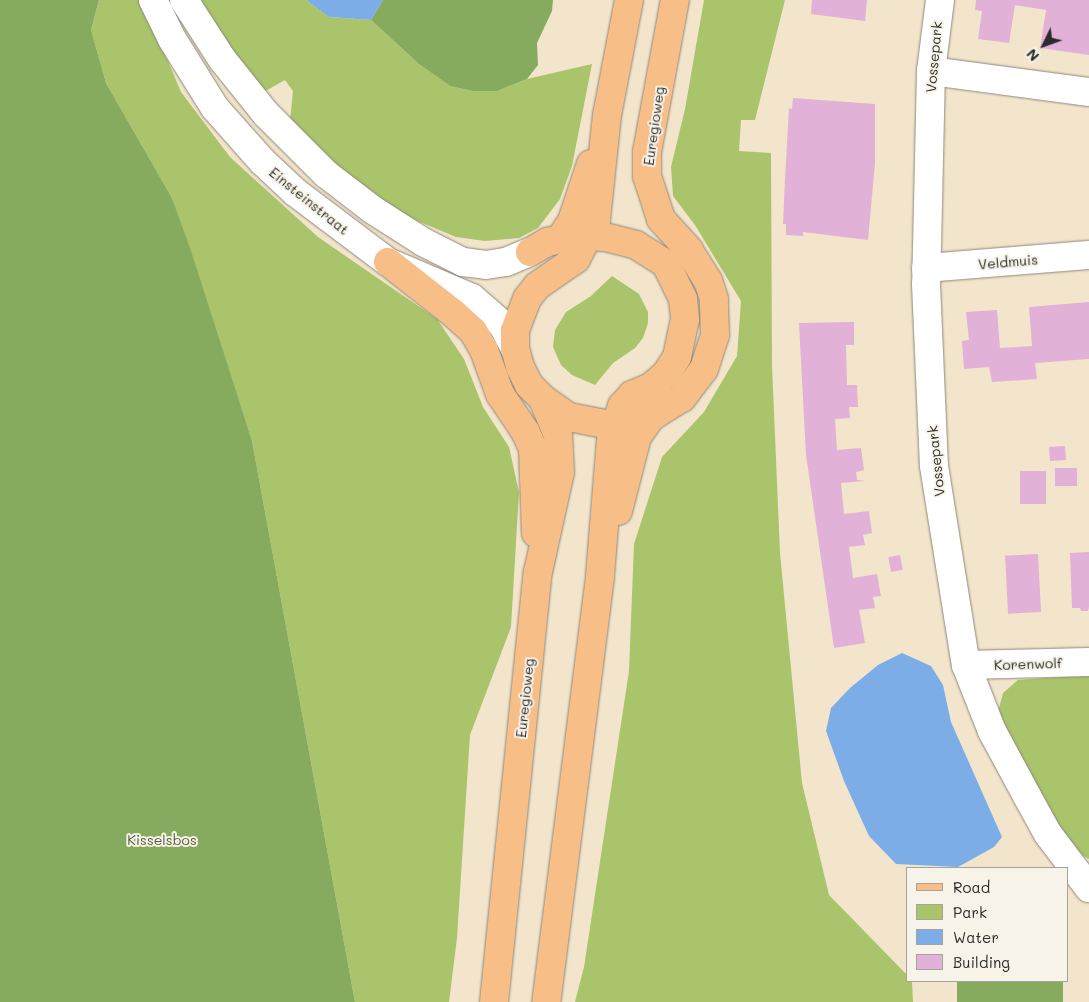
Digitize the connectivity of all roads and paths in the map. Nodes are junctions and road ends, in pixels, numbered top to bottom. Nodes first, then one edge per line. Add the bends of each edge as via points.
1 (153, 0) edge
2 (184, 0) edge
3 (629, 0) edge
4 (675, 0) edge
5 (940, 0) edge
6 (931, 71) junction
7 (1089, 92) edge
8 (607, 115) junction
9 (590, 235) junction
10 (560, 239) junction
11 (530, 252) joint
12 (1089, 255) edge
13 (388, 262) junction
14 (926, 268) junction
15 (515, 348) junction
16 (543, 399) junction
17 (651, 417) junction
18 (615, 426) junction
19 (538, 572) junction
20 (600, 577) junction
21 (1089, 662) edge
22 (966, 665) junction
23 (1089, 888) edge
24 (494, 1002) edge
25 (546, 1002) edge

1 - 13 street, Einsteinstraat via 199,84 232,130 295,192
2 - 11 street via 222,59 266,114 308,158 366,205 423,242 463,262 486,265 506,262
3 - 8 main road
4 - 17 main road, Euregioweg via 647,152 647,176 661,220 700,265 714,299 715,326 711,353 704,370 682,398
5 - 6 street, Vossepark
6 - 7 street
6 - 14 street, Vossepark
8 - 9 main road via 596,220
8 - 10 main road via 572,221
9 - 10 main road
9 - 15 main road via 576,259 537,286 527,299 519,315
9 - 18 main road via 621,240 650,252 666,264 683,299 685,319 677,357 666,374 651,387 632,395 622,406
10 - 11 main road
12 - 14 street, Veldmuis
13 - 15 street, Einsteinstraat via 472,298 502,324
13 - 19 main road via 473,331 500,394 525,431 532,448
14 - 22 street, Vossepark via 934,466
15 - 16 main road via 529,385
16 - 18 main road via 569,417
16 - 19 main road, Euregioweg via 558,436 560,472
17 - 18 main road
17 - 20 main road via 637,437
18 - 20 main road via 611,439
19 - 24 main road, Euregioweg
20 - 25 main road
21 - 22 street, Korenwolf
22 - 23 street, Vossepark via 992,731 1027,796 1048,834

